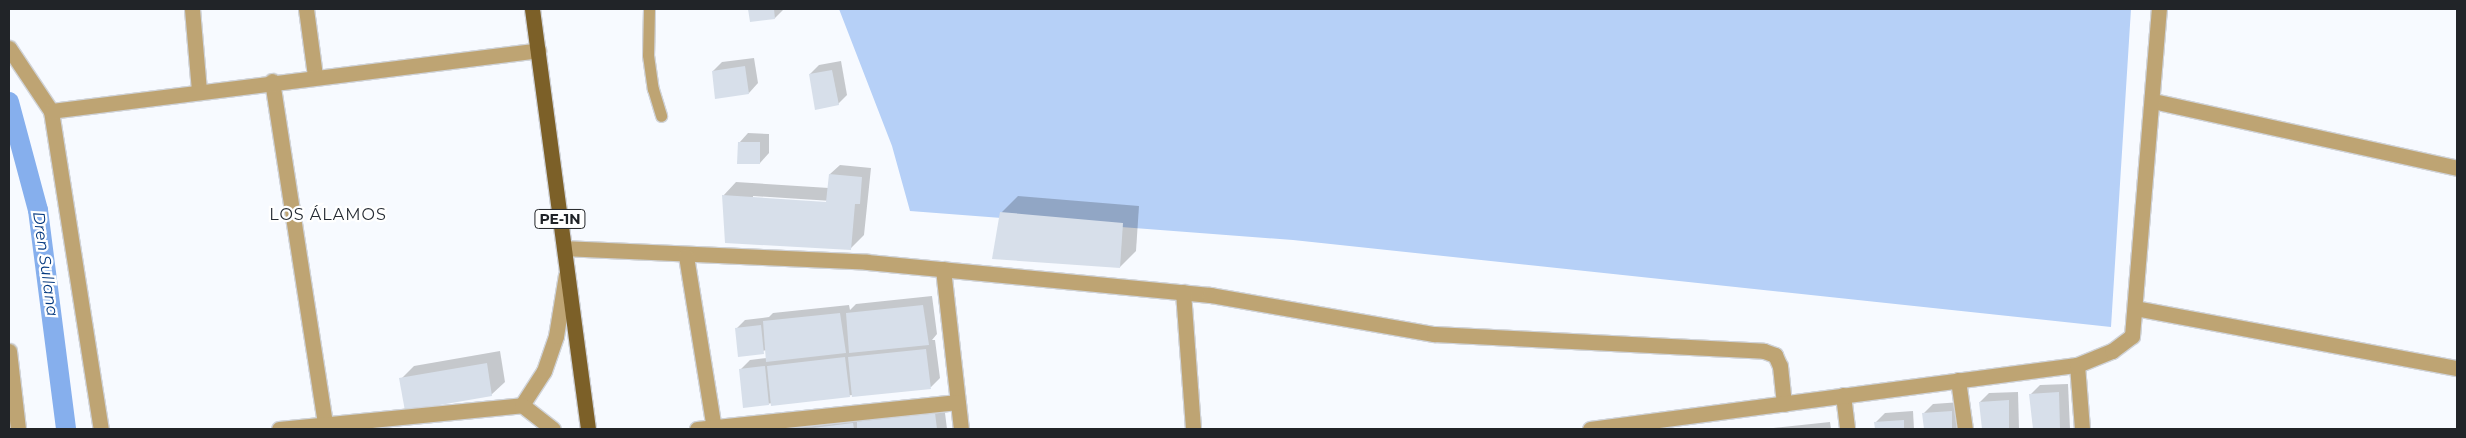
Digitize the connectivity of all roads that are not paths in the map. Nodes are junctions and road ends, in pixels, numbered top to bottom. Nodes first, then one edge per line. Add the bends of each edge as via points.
1 (192, 9) edge
2 (306, 9) edge
3 (532, 9) edge
4 (649, 9) edge
5 (2159, 9) edge
6 (9, 48) edge
7 (538, 50) junction
8 (314, 76) junction
9 (272, 82) junction
10 (199, 91) junction
11 (2152, 101) junction
12 (51, 111) junction
13 (661, 116) dead end
14 (2457, 168) edge
15 (564, 248) junction
16 (686, 256) junction
17 (943, 268) junction
18 (567, 271) junction
19 (1183, 292) junction
20 (2135, 308) junction
21 (9, 351) edge
22 (2077, 365) junction
23 (2457, 368) edge
24 (1958, 380) junction
25 (1843, 395) junction
26 (958, 402) junction
27 (1784, 404) junction
28 (522, 406) junction
29 (325, 423) junction
30 (360, 425) edge
31 (714, 428) edge
32 (18, 429) edge
33 (101, 429) edge
34 (278, 429) edge
35 (552, 429) edge
36 (588, 429) edge
37 (697, 429) edge
38 (961, 429) edge
39 (1193, 429) edge
40 (1590, 429) edge
41 (1847, 429) edge
42 (1965, 429) edge
43 (2082, 429) edge

1 - 10 street
2 - 8 street
3 - 7 main road, PE-1N
4 - 13 lane via 648,55
5 - 11 street
6 - 12 street
7 - 8 street
7 - 15 main road, PE-1N
8 - 9 street
9 - 10 street
9 - 29 street
10 - 12 street
11 - 14 street
11 - 20 street
12 - 33 street
15 - 16 street
15 - 18 main road, PE-1N
16 - 17 street
16 - 31 street
17 - 19 street
17 - 26 street
18 - 28 street via 556,336 544,371
18 - 36 main road, PE-1N
19 - 27 street via 1434,334 1764,351 1775,354 1780,366
19 - 39 street
20 - 22 street via 2132,336 2112,351
20 - 23 street
21 - 32 street
22 - 24 street
22 - 43 street
24 - 25 street
24 - 42 street
25 - 27 street
25 - 41 street
26 - 31 street
26 - 38 street
27 - 40 street
28 - 30 street
28 - 35 street
29 - 30 street
29 - 34 street
31 - 37 street

